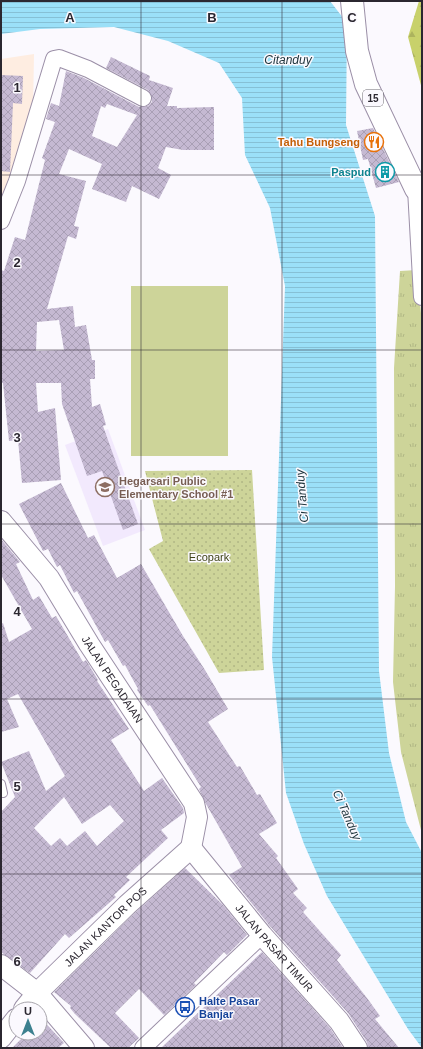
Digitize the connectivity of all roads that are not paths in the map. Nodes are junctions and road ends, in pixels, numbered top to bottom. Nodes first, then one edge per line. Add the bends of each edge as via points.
1 (352, 1) edge
2 (143, 98) dead end
3 (419, 191) edge
4 (1, 221) edge
5 (422, 297) edge
6 (1, 521) edge
7 (1, 784) edge
8 (3, 792) dead end
9 (192, 848) junction
10 (262, 935) junction
11 (1, 965) edge
12 (37, 993) junction
13 (30, 1001) edge
14 (8, 1029) edge
15 (1, 1038) edge
16 (84, 1048) edge
17 (143, 1048) edge
18 (357, 1048) edge

1 - 3 highway, 15 via 357,51 366,84
2 - 4 street via 88,69 58,58 54,59 17,181
3 - 5 street
6 - 9 street, JALAN PEGADAIAN via 49,578 89,644 194,803 197,817
7 - 8 lane
9 - 10 street, JALAN PASAR TIMUR
9 - 12 street, JALAN KANTOR POS via 127,905
10 - 17 street
10 - 18 street, JALAN PASAR TIMUR via 339,1021
11 - 12 street
12 - 13 street, JALAN KANTOR POS
12 - 16 street
14 - 15 street

